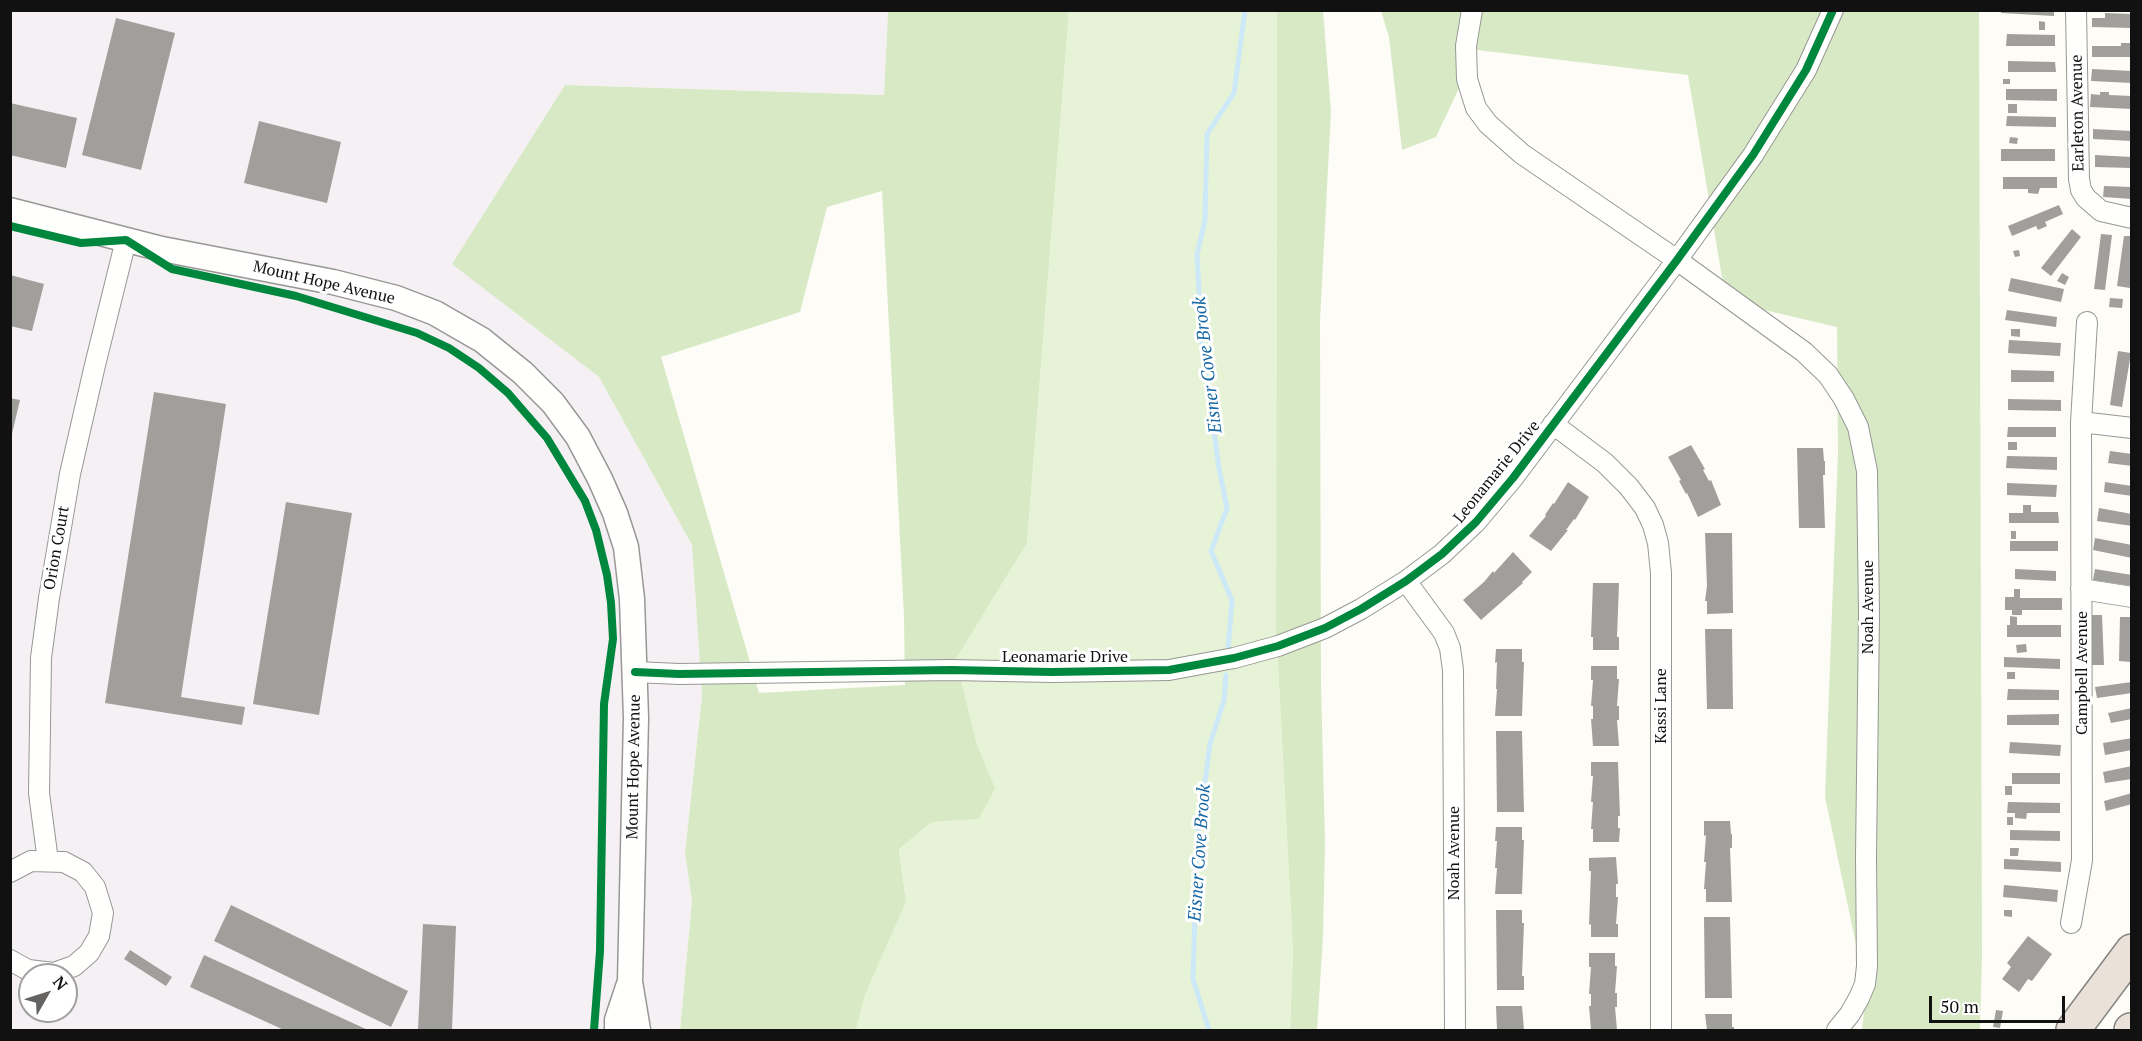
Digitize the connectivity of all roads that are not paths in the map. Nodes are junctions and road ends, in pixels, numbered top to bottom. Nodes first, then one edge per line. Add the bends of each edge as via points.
1 (1472, 10) edge
2 (1833, 10) edge
3 (2076, 10) edge
4 (10, 210) edge
5 (2132, 219) edge
6 (126, 240) junction
7 (1677, 260) junction
8 (2087, 322) dead end
9 (2080, 422) junction
10 (1553, 424) junction
11 (2132, 428) edge
12 (1406, 581) junction
13 (2081, 589) junction
14 (2132, 597) edge
15 (635, 672) junction
16 (48, 861) junction
17 (10, 872) edge
18 (2071, 922) dead end
19 (2132, 951) edge
20 (10, 960) edge
21 (630, 982) junction
22 (617, 1030) edge
23 (638, 1030) edge
24 (1455, 1030) edge
25 (1661, 1030) edge
26 (1837, 1030) edge
27 (2073, 1030) edge

1 - 7 street via 1466,46 1467,78 1476,108 1488,124 1522,154
2 - 7 street, Leonamarie Drive via 1806,70 1772,128
3 - 5 street, Earleton Avenue via 2081,190 2101,211
4 - 6 street, Mount Hope Avenue
6 - 15 street, Mount Hope Avenue via 396,298 435,313 482,340 523,373 578,437 615,513 626,547
6 - 16 street, Orion Court via 70,474 47,608 41,658 39,794
7 - 10 street, Leonamarie Drive
7 - 26 street, Noah Avenue via 1821,366 1849,408 1865,456 1869,614 1867,972 1859,998
8 - 9 street, Campbell Avenue
9 - 11 street
9 - 13 street, Campbell Avenue
10 - 12 street, Leonamarie Drive via 1476,522
10 - 25 street, Kassi Lane via 1605,463 1629,487 1645,508 1658,543
12 - 15 street, Leonamarie Drive via 1361,609 1296,639 1234,658 1169,670
12 - 24 street, Noah Avenue via 1444,633 1453,670
13 - 14 street
13 - 18 street, Campbell Avenue via 2082,860
15 - 21 street, Mount Hope Avenue
16 - 17 street via 31,861
16 - 20 street via 64,862 83,872 95,887 103,913 99,936 89,953 74,966 54,973 28,970
19 - 27 highway
21 - 22 street, Mount Hope Avenue
21 - 23 street, Mount Hope Avenue

